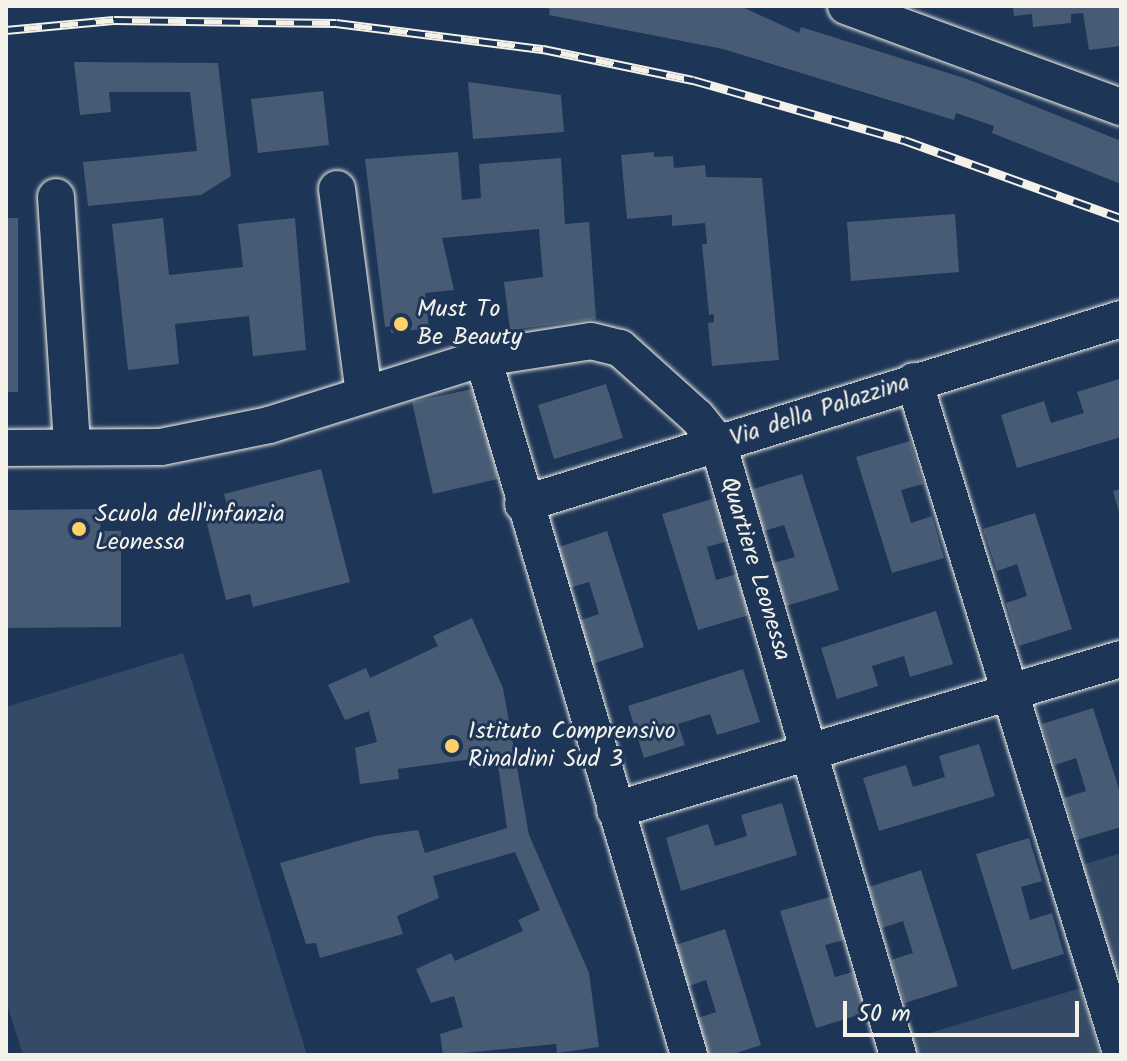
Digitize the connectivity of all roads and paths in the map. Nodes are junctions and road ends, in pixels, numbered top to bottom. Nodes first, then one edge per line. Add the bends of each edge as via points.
1 (846, 6) edge
2 (1121, 107) edge
3 (337, 189) dead end
4 (56, 197) dead end
5 (1121, 319) edge
6 (483, 358) junction
7 (914, 381) junction
8 (364, 394) junction
9 (718, 443) junction
10 (72, 446) junction
11 (6, 448) edge
12 (523, 504) junction
13 (1121, 659) edge
14 (1008, 693) junction
15 (809, 752) junction
16 (615, 810) junction
17 (1121, 1052) edge
18 (689, 1055) edge
19 (898, 1055) edge

1 - 2 street
3 - 8 street
4 - 10 street
5 - 7 street, Via della Palazzina
6 - 8 street, Via della Palazzina
6 - 9 street, Via della Palazzina via 591,341 620,348 697,417
6 - 12 street
7 - 9 street, Via della Palazzina
7 - 14 street
8 - 10 street, Via della Palazzina via 269,425 161,447
9 - 12 street
9 - 15 street, Quartiere Leonessa
10 - 11 street, Via della Palazzina
12 - 16 street
13 - 14 street
14 - 15 street
14 - 17 street
15 - 16 street
15 - 19 street, Quartiere Leonessa
16 - 18 street

